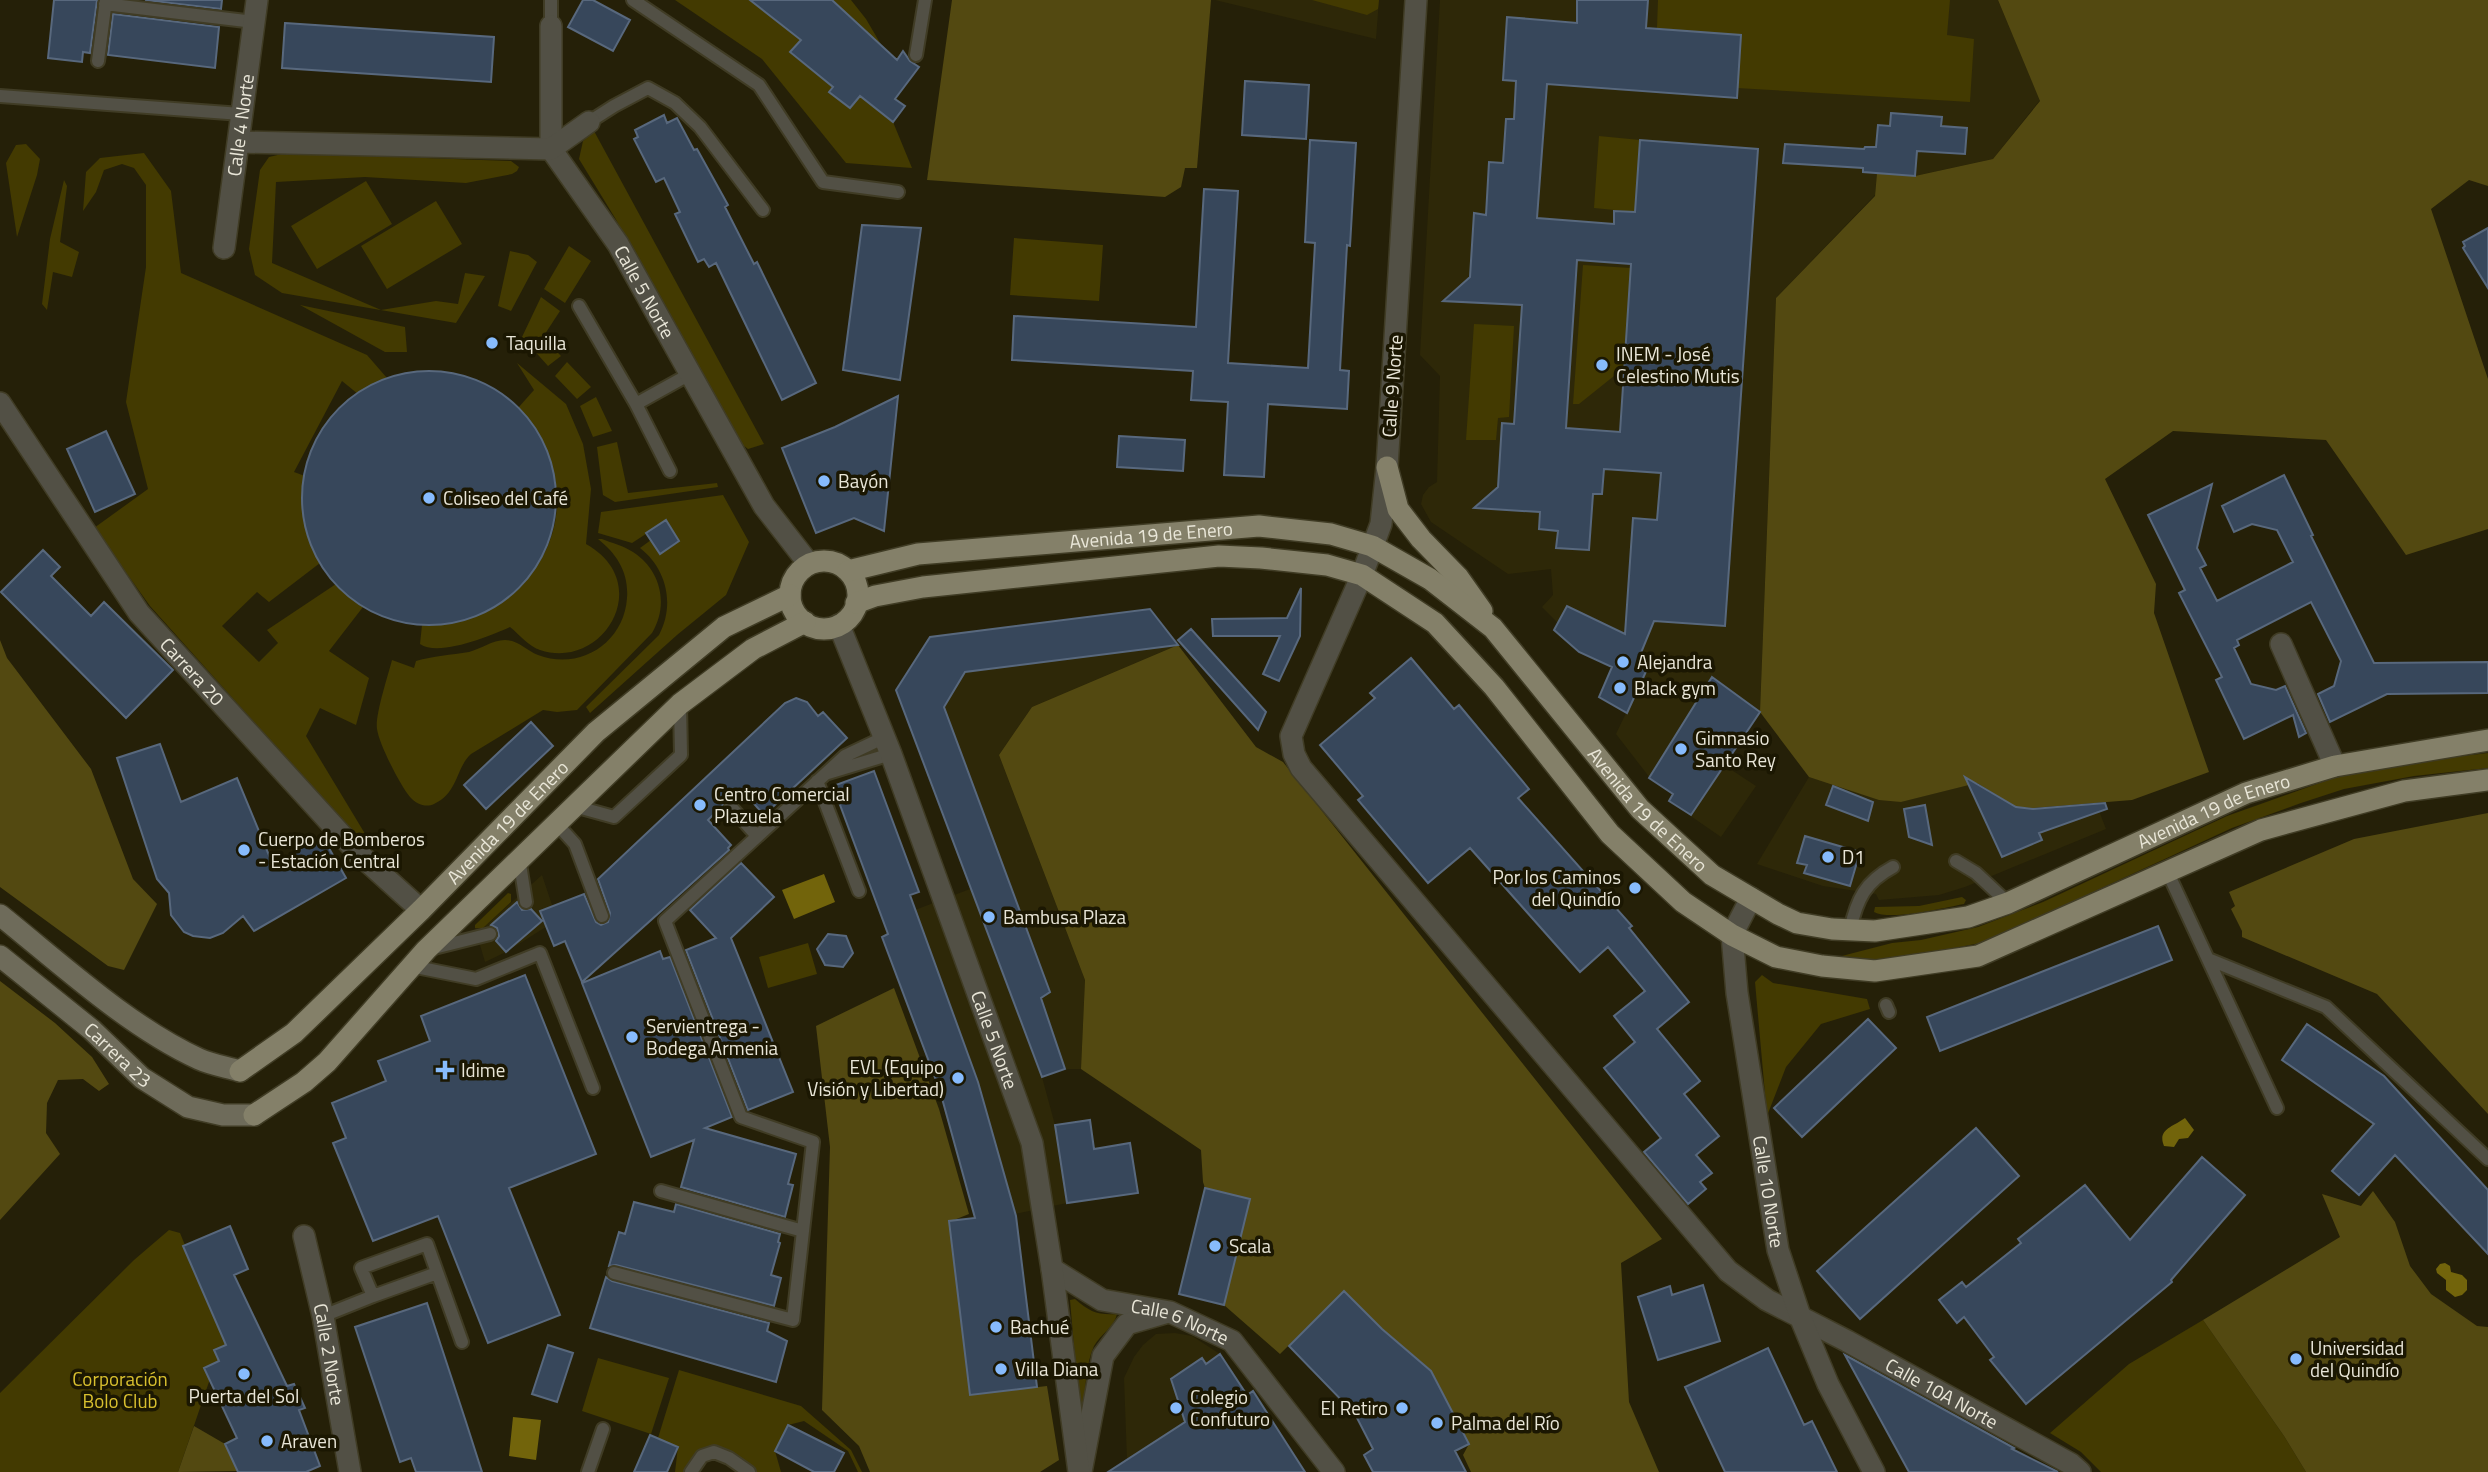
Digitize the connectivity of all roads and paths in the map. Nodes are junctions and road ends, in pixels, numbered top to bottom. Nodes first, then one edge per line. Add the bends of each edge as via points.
1 (257, 0) edge
2 (551, 0) edge
3 (633, 0) edge
4 (925, 0) edge
5 (1416, 0) edge
6 (106, 2) edge
7 (254, 22) junction
8 (551, 26) joint
9 (916, 54) dead end
10 (98, 61) dead end
11 (0, 96) edge
12 (240, 114) junction
13 (589, 122) joint
14 (239, 142) junction
15 (551, 149) junction
16 (898, 192) dead end
17 (763, 210) dead end
18 (224, 248) dead end
19 (579, 306) dead end
20 (690, 374) junction
21 (0, 403) edge
22 (636, 404) junction
23 (1387, 467) junction
24 (670, 471) dead end
25 (1372, 546) junction
26 (809, 564) junction
27 (848, 571) junction
28 (1362, 575) junction
29 (790, 595) junction
30 (856, 603) junction
31 (805, 622) junction
32 (839, 625) junction
33 (1493, 628) junction
34 (2281, 644) dead end
35 (680, 704) junction
36 (2488, 740) edge
37 (888, 746) junction
38 (1294, 754) joint
39 (2335, 766) junction
40 (821, 777) junction
41 (2488, 780) edge
42 (574, 806) junction
43 (731, 807) dead end
44 (556, 823) junction
45 (757, 836) junction
46 (519, 858) junction
47 (1955, 861) dead end
48 (1893, 867) dead end
49 (2168, 873) junction
50 (859, 891) dead end
51 (1751, 898) junction
52 (526, 902) dead end
53 (2008, 903) junction
54 (421, 909) junction
55 (0, 915) edge
56 (602, 916) dead end
57 (1850, 930) junction
58 (490, 934) dead end
59 (1732, 935) junction
60 (426, 950) junction
61 (0, 956) edge
62 (2208, 959) junction
63 (411, 966) junction
64 (240, 1071) joint
65 (593, 1088) dead end
66 (2277, 1108) dead end
67 (254, 1115) joint
68 (2488, 1159) edge
69 (661, 1191) dead end
70 (803, 1231) junction
71 (304, 1236) dead end
72 (1052, 1269) junction
73 (437, 1273) junction
74 (614, 1273) dead end
75 (373, 1296) junction
76 (1170, 1312) junction
77 (323, 1316) junction
78 (1801, 1319) junction
79 (462, 1342) dead end
80 (603, 1429) dead end
81 (350, 1472) edge
82 (589, 1472) edge
83 (691, 1472) edge
84 (749, 1472) edge
85 (1080, 1472) edge
86 (1334, 1472) edge
87 (1874, 1472) edge
88 (2080, 1472) edge

1 - 7 street, Calle 4 Norte
2 - 8 lane
3 - 16 lane via 759,85 822,182
4 - 9 lane
5 - 23 street, Calle 9 Norte
6 - 7 lane
6 - 10 lane
7 - 12 street, Calle 4 Norte
8 - 15 street
11 - 12 lane
12 - 14 street, Calle 4 Norte
13 - 15 street
13 - 17 lane via 648,88 675,103 699,127
14 - 15 street
14 - 18 street, Calle 4 Norte
15 - 20 street, Calle 5 Norte via 618,244
19 - 22 lane
20 - 22 lane
20 - 26 street, Calle 5 Norte via 764,506
21 - 54 street, Carrera 20 via 139,613 358,853
22 - 24 lane
23 - 25 street, Calle 9 Norte via 1381,523
23 - 33 main road via 1398,509 1458,577
25 - 27 main road, Avenida 19 de Enero via 1331,534 1259,526 918,554
25 - 28 street, Calle 9 Norte
25 - 33 main road, Avenida 19 de Enero via 1430,579
26 - 27 main road via 830,561
26 - 29 main road via 795,577
27 - 30 main road via 857,587
28 - 30 main road, Avenida 19 de Enero via 1326,565 1219,556 923,587
28 - 38 street, Calle 9 Norte via 1291,736
28 - 59 main road, Avenida 19 de Enero via 1434,623 1494,687 1610,834 1683,902
29 - 31 main road via 795,612
29 - 54 main road, Avenida 19 de Enero via 724,627 596,733
30 - 32 main road
31 - 32 main road via 821,628
31 - 35 main road, Avenida 19 de Enero via 753,649
32 - 37 street, Calle 5 Norte
33 - 51 main road, Avenida 19 de Enero via 1640,808 1712,875
34 - 39 street
35 - 42 main road, Avenida 19 de Enero
35 - 42 lane via 681,755 614,817
36 - 39 main road, Avenida 19 de Enero
37 - 40 lane
37 - 72 street, Calle 5 Norte via 1032,1143
38 - 78 street, Calle 10A Norte via 1301,768 1728,1271
39 - 53 main road, Avenida 19 de Enero via 2246,793
40 - 45 lane
40 - 50 lane
41 - 49 main road, Avenida 19 de Enero via 2404,790 2261,830
42 - 44 main road, Avenida 19 de Enero
43 - 45 lane
44 - 46 main road, Avenida 19 de Enero
44 - 56 lane via 575,844
45 - 70 lane via 665,921 741,1117 813,1142
46 - 52 lane
46 - 60 main road, Avenida 19 de Enero
47 - 53 lane via 1976,873
48 - 57 lane via 1867,887
49 - 59 main road, Avenida 19 de Enero via 1978,956 1875,971 1776,957
49 - 62 lane
51 - 57 main road, Avenida 19 de Enero via 1797,923
51 - 59 street
53 - 57 main road, Avenida 19 de Enero via 1968,918 1875,931
54 - 64 main road, Avenida 19 de Enero via 294,1033
55 - 64 main road, Carrera 23 via 163,1040 202,1060
58 - 60 lane
59 - 78 street, Calle 10 Norte via 1778,1250
60 - 63 main road, Avenida 19 de Enero
61 - 67 main road, Carrera 23 via 92,1030 142,1078 188,1107 223,1115
62 - 66 lane
62 - 68 lane via 2326,1007
63 - 65 lane via 476,979 540,953
63 - 67 main road, Avenida 19 de Enero via 304,1082
69 - 70 lane
70 - 74 lane via 793,1320
71 - 77 street, Calle 2 Norte
72 - 76 street, Calle 6 Norte via 1102,1300
72 - 85 street, Calle 5 Norte
73 - 75 lane
73 - 75 lane via 427,1244 361,1268
73 - 79 lane
75 - 77 lane
76 - 85 street via 1127,1324 1103,1356
76 - 86 street, Calle 6 Norte via 1233,1341
77 - 81 street, Calle 2 Norte
78 - 87 street, Calle 10 Norte via 1828,1384
78 - 88 street, Calle 10A Norte
80 - 82 lane
83 - 84 lane via 702,1456 714,1452

